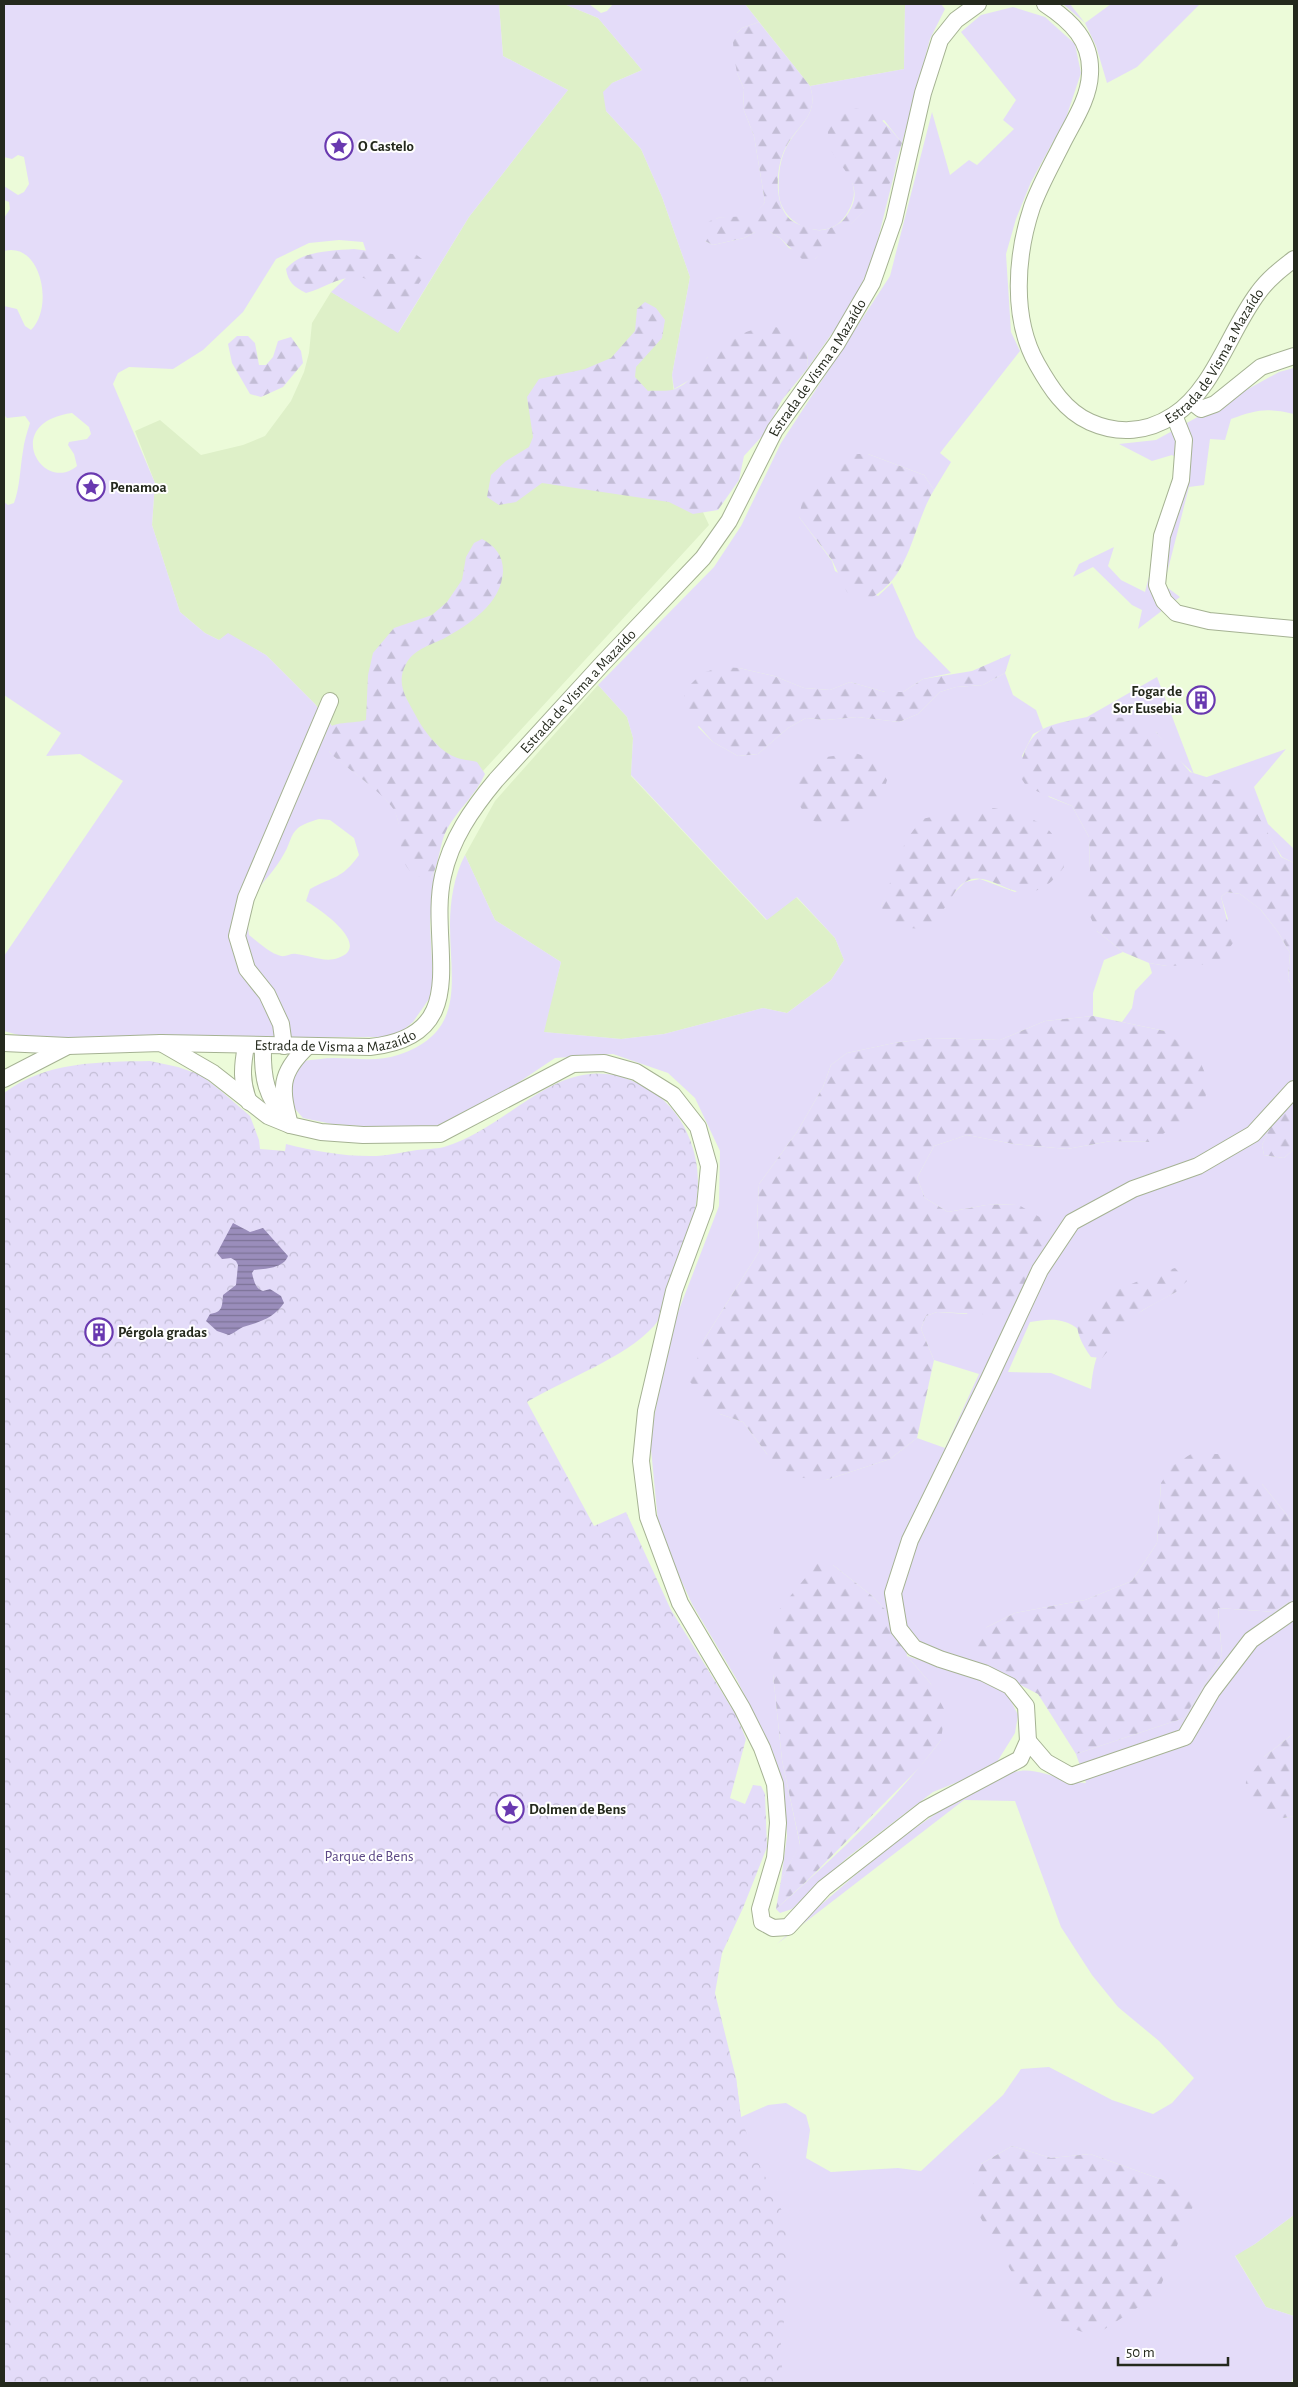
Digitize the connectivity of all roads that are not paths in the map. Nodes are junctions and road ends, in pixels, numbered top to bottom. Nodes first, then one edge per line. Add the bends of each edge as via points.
1 (978, 4) edge
2 (1045, 4) edge
3 (1294, 258) edge
4 (1294, 356) edge
5 (1192, 402) junction
6 (1174, 415) junction
7 (1294, 629) edge
8 (330, 702) dead end
9 (160, 1043) junction
10 (4, 1045) edge
11 (68, 1046) junction
12 (246, 1046) junction
13 (263, 1046) junction
14 (284, 1046) junction
15 (308, 1046) junction
16 (4, 1079) edge
17 (1294, 1089) edge
18 (249, 1102) junction
19 (290, 1125) junction
20 (1294, 1610) edge
21 (1028, 1741) junction

1 - 15 street, Estrada de Visma a Mazaído via 956,20 940,40 923,93 894,220 872,283 837,343 775,430 725,527 703,558 496,780 479,800 455,840 447,858 440,896 441,991 431,1017 413,1033 386,1045
2 - 6 street, Estrada de Visma a Mazaído via 1063,15 1081,36 1090,58 1090,73 1089,87 1079,112 1032,206 1026,229 1019,281 1021,312 1033,357 1049,385 1069,408 1100,426 1140,430
3 - 5 street, Estrada de Visma a Mazaído via 1258,293
4 - 5 street via 1261,367 1215,404 1200,409
5 - 6 street, Estrada de Visma a Mazaído
6 - 7 street via 1184,440 1181,480 1162,536 1157,585 1164,601 1176,613 1209,621
8 - 14 street via 254,880 237,936 247,969 267,994 281,1024
9 - 11 street, Estrada de Visma a Mazaído
9 - 12 street, Estrada de Visma a Mazaído
9 - 18 street via 213,1073
10 - 11 street, Estrada de Visma a Mazaído
11 - 16 street
12 - 13 street, Estrada de Visma a Mazaído
12 - 18 street via 242,1069 243,1087
13 - 14 street, Estrada de Visma a Mazaído
13 - 19 street via 265,1084 272,1103
14 - 15 street, Estrada de Visma a Mazaído
15 - 19 street via 284,1077 282,1095
17 - 21 street via 1253,1134 1198,1166 1132,1189 1072,1222 1040,1270 910,1540 892,1593 899,1629 914,1648 984,1673 1010,1686 1026,1706
18 - 19 street via 268,1116
19 - 21 street via 321,1132 363,1135 440,1134 574,1064 604,1063 636,1072 673,1095 698,1127 709,1166 705,1207 674,1291 646,1411 641,1461 648,1517 680,1603 742,1708 775,1784 778,1823 775,1858 760,1909 762,1922 774,1928 788,1927 824,1888 924,1810 1020,1759
20 - 21 street via 1251,1640 1212,1690 1185,1737 1070,1776 1046,1762

